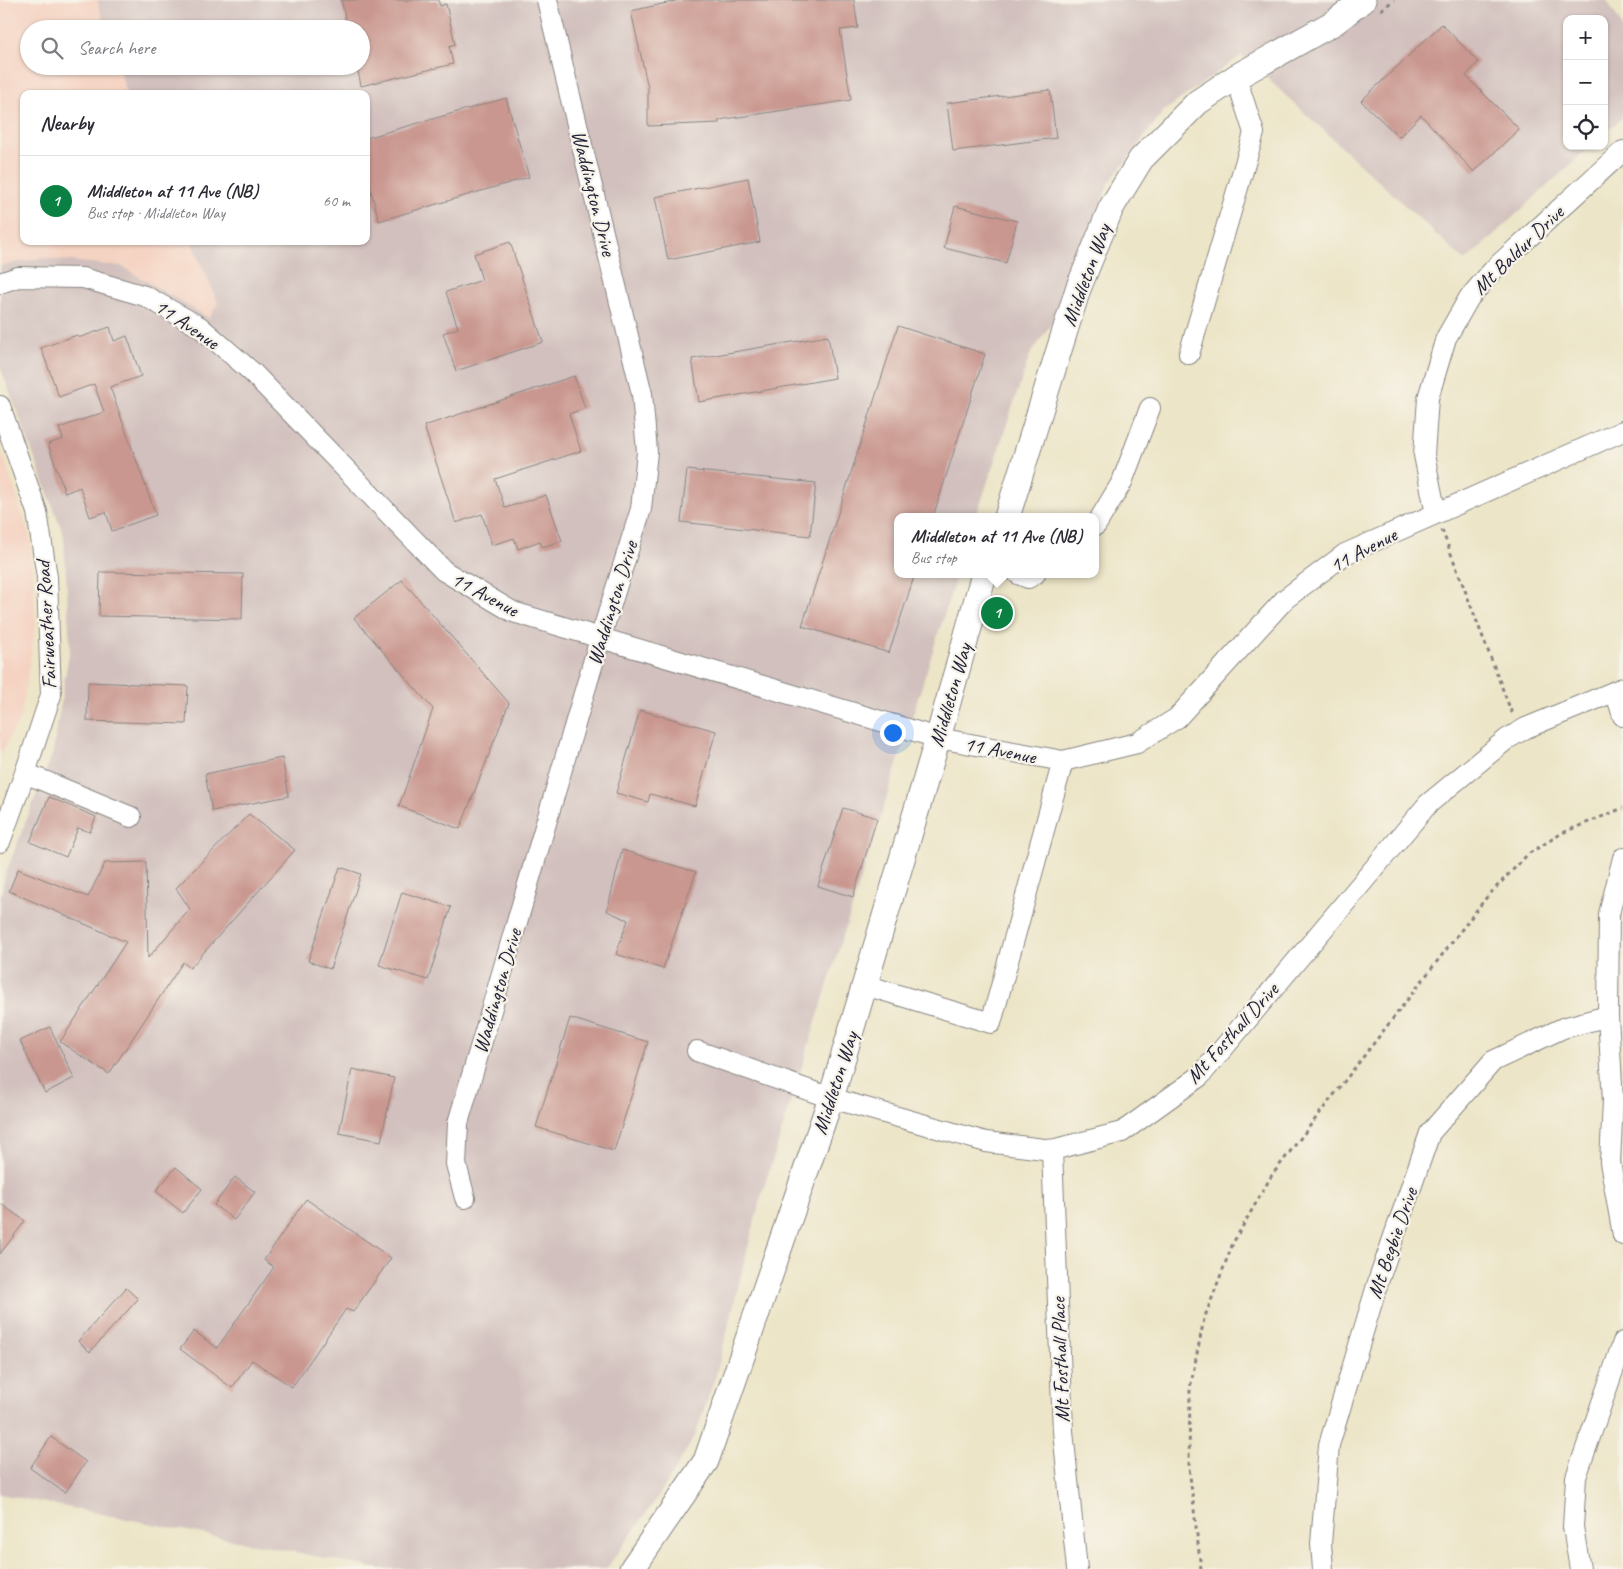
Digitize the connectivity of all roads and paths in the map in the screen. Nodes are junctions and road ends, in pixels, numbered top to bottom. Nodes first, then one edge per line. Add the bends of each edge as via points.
1 (548, 0) edge
2 (1363, 0) edge
3 (1236, 77) junction
4 (1623, 151) edge
5 (0, 283) edge
6 (1189, 354) dead end
7 (0, 406) edge
8 (1150, 408) dead end
9 (1623, 431) edge
10 (1008, 513) edge
11 (1436, 514) junction
12 (1099, 520) edge
13 (1446, 540) dead end
14 (983, 578) edge
15 (600, 639) junction
16 (1619, 689) edge
17 (1623, 716) edge
18 (1526, 728) junction
19 (938, 738) junction
20 (1063, 762) junction
21 (26, 773) junction
22 (1623, 808) edge
23 (131, 817) dead end
24 (0, 842) edge
25 (1623, 858) edge
26 (866, 985) junction
27 (1608, 1016) junction
28 (697, 1051) dead end
29 (831, 1098) junction
30 (1052, 1150) junction
31 (465, 1198) dead end
32 (1623, 1235) edge
33 (1623, 1342) edge
34 (632, 1569) edge
35 (1076, 1569) edge
36 (1201, 1569) edge
37 (1323, 1569) edge
38 (1580, 1569) edge

1 - 15 street, Waddington Drive via 640,384 647,452 641,510
2 - 3 street, Middleton Way via 1335,22
3 - 6 street via 1254,133
3 - 10 street, Middleton Way via 1198,102 1141,159 1111,208 1078,289
4 - 11 street, Mt Baldur Drive via 1495,268 1469,298 1446,338 1428,398 1424,455
5 - 15 street, 11 Avenue via 18,277 83,278 145,296 200,327 252,372 444,571 513,612
7 - 21 street, Fairweather Road via 37,512 47,577 51,695
8 - 12 street via 1122,482
9 - 11 street, 11 Avenue
11 - 20 street, 11 Avenue via 1345,554 1285,599 1177,718 1137,742
13 - 18 path via 1511,711
14 - 19 street, Middleton Way
15 - 19 street, 11 Avenue
15 - 31 street, Waddington Drive via 458,1123 456,1164
16 - 17 street
16 - 18 street, Mt Fosthall Drive
18 - 30 street, Mt Fosthall Drive via 1507,739 1428,804 1200,1076 1122,1132
19 - 20 street, 11 Avenue
19 - 26 street, Middleton Way
20 - 26 street, 11 Avenue via 991,1023
21 - 23 street
21 - 24 street, Fairweather Road
22 - 36 path via 1562,833 1528,854 1486,898 1272,1176 1233,1243 1204,1319 1190,1388 1189,1467
25 - 27 street via 1609,914
26 - 29 street, Middleton Way
27 - 32 street via 1613,1101 1610,1162
27 - 37 street, Mt Begbie Drive via 1563,1028 1493,1061 1430,1133 1379,1279 1329,1445 1321,1544
28 - 29 street, Mt Fosthall Drive
29 - 30 street, Mt Fosthall Drive via 986,1142
29 - 34 street, Middleton Way via 706,1461
30 - 35 street, Mt Fosthall Place via 1063,1431
33 - 38 street via 1576,1477 1573,1527

